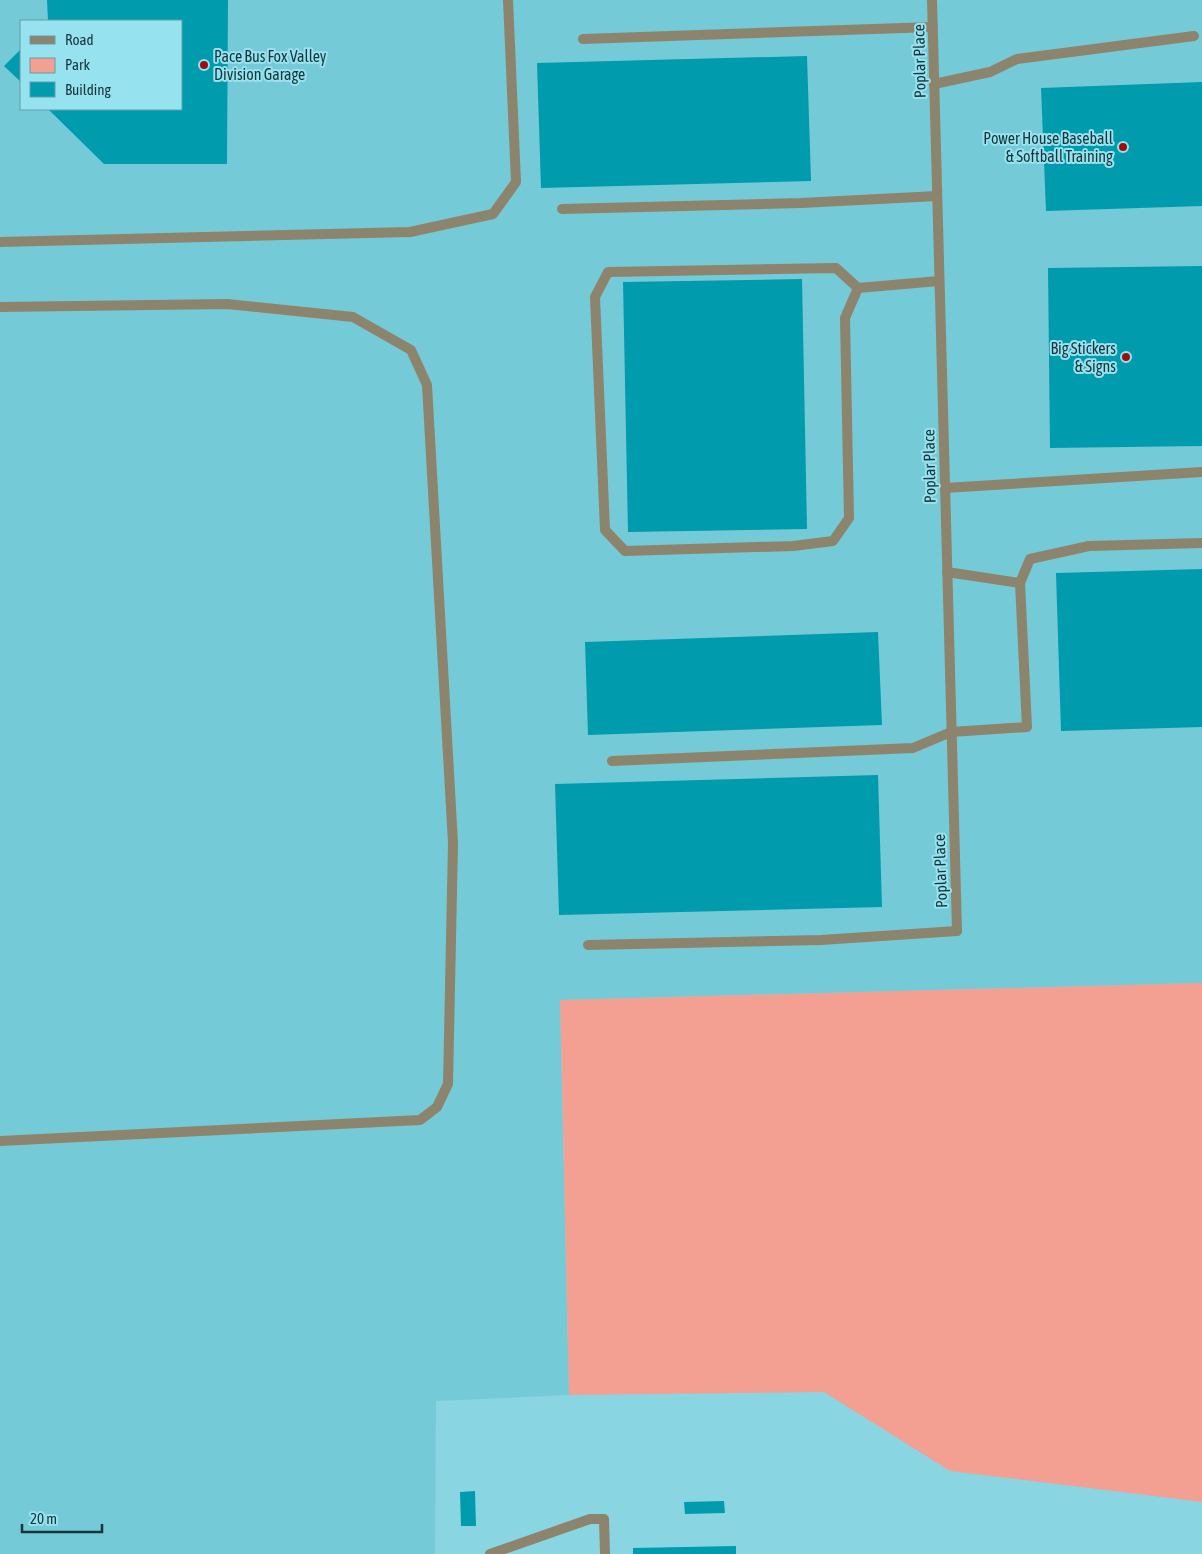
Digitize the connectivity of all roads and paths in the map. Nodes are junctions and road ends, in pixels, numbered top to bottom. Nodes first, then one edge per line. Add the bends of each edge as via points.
1 (508, 0) edge
2 (932, 0) edge
3 (933, 27) junction
4 (1194, 36) dead end
5 (583, 39) dead end
6 (934, 84) junction
7 (937, 196) junction
8 (562, 209) dead end
9 (0, 242) edge
10 (939, 281) junction
11 (858, 288) junction
12 (0, 307) edge
13 (1202, 472) edge
14 (945, 488) junction
15 (1202, 543) edge
16 (947, 572) junction
17 (1020, 583) junction
18 (951, 732) junction
19 (612, 761) dead end
20 (588, 945) dead end
21 (0, 1141) edge
22 (490, 1554) edge
23 (605, 1554) edge

1 - 9 street via 516,182 493,214 410,232
2 - 3 street, Poplar Place
3 - 5 street
3 - 6 street, Poplar Place
4 - 6 street via 1016,59 990,72
6 - 7 street, Poplar Place
7 - 8 street
7 - 10 street, Poplar Place
10 - 11 street
10 - 14 street, Poplar Place
11 - 11 street via 836,268 608,272 595,297 605,530 625,551 793,546 833,541 848,518 845,318
12 - 21 street via 227,304 354,317 411,350 427,385 453,843 448,1084 437,1107 420,1120
13 - 14 street
14 - 16 street, Poplar Place
15 - 17 street via 1089,546 1030,559
16 - 17 street
16 - 18 street, Poplar Place
17 - 18 street via 1027,727
18 - 19 street via 913,748
18 - 20 street, Poplar Place via 957,931 821,940
22 - 23 street via 590,1519 604,1519

